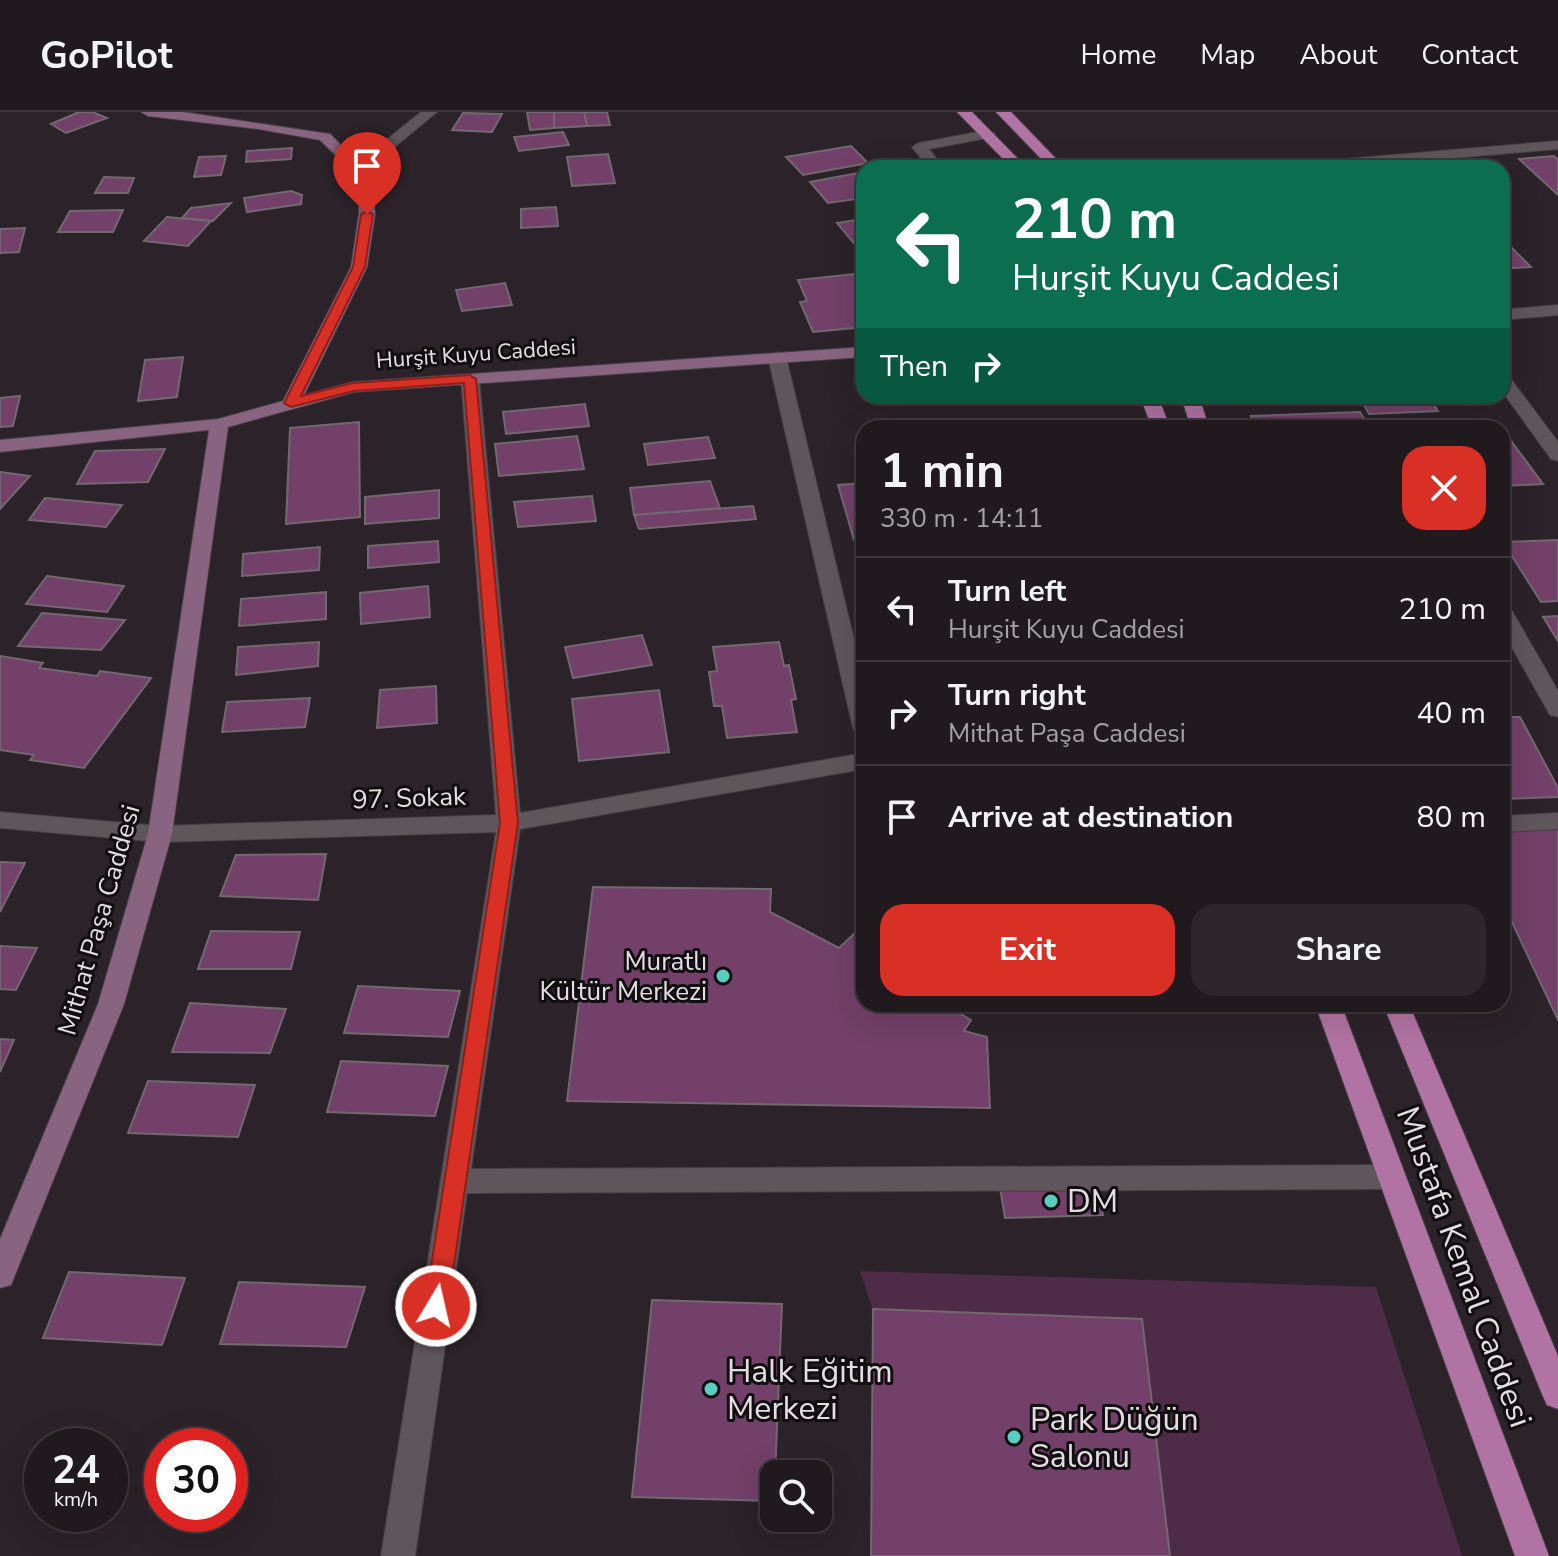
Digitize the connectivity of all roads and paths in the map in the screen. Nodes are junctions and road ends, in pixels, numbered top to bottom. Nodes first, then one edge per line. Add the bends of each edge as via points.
1 (148, 112) edge
2 (156, 112) edge
3 (430, 112) edge
4 (964, 112) edge
5 (1003, 112) edge
6 (988, 134) junction
7 (1558, 145) edge
8 (930, 160) edge
9 (1012, 160) edge
10 (1050, 160) edge
11 (1380, 160) edge
12 (365, 176) junction
13 (1558, 310) edge
14 (1510, 314) edge
15 (856, 352) edge
16 (777, 357) junction
17 (470, 379) junction
18 (1510, 390) edge
19 (291, 403) junction
20 (219, 424) junction
21 (0, 446) edge
22 (1558, 455) edge
23 (1510, 625) edge
24 (856, 694) edge
25 (1558, 710) edge
26 (856, 762) edge
27 (0, 820) edge
28 (1558, 821) edge
29 (509, 823) junction
30 (1510, 824) edge
31 (160, 834) junction
32 (1331, 1012) edge
33 (1399, 1012) edge
34 (1392, 1177) junction
35 (455, 1181) junction
36 (0, 1275) edge
37 (1558, 1394) edge
38 (398, 1556) edge
39 (1532, 1556) edge

1 - 2 street
2 - 12 street via 325,137
3 - 12 street via 381,151
4 - 6 main road
5 - 10 main road
6 - 8 street via 919,147
6 - 9 main road
7 - 11 street
12 - 19 street via 367,214 359,267
13 - 14 street
15 - 16 street, Hurşit Kuyu Caddesi
16 - 17 street, Hurşit Kuyu Caddesi
16 - 24 street
17 - 19 street, Hurşit Kuyu Caddesi via 353,387
17 - 29 street
18 - 22 street
19 - 20 street, Hurşit Kuyu Caddesi
20 - 21 street, Hurşit Kuyu Caddesi
20 - 31 street, Mithat Paşa Caddesi
23 - 25 street
26 - 29 street, 97. Sokak
27 - 31 street, 97. Sokak
28 - 30 street
29 - 31 street, 97. Sokak
29 - 35 street
31 - 36 street, Mithat Paşa Caddesi via 111,1004
32 - 34 main road, Mustafa Kemal Caddesi
33 - 37 main road, Mustafa Kemal Caddesi
34 - 35 street
34 - 39 main road, Mustafa Kemal Caddesi
35 - 38 street

